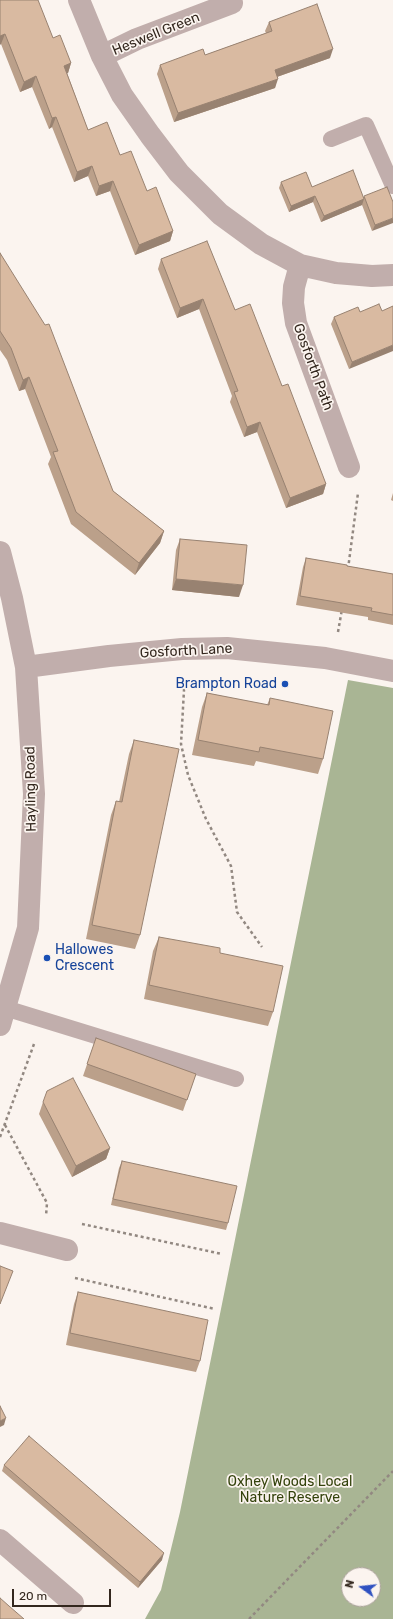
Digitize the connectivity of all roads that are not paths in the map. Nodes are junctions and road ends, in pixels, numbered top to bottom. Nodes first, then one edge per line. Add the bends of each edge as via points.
1 (79, 0) edge
2 (237, 2) edge
3 (102, 56) junction
4 (331, 139) dead end
5 (393, 186) edge
6 (300, 265) junction
7 (393, 275) edge
8 (349, 467) road end
9 (0, 552) edge
10 (26, 667) junction
11 (393, 671) edge
12 (3, 1017) edge
13 (236, 1079) dead end
14 (0, 1233) edge
15 (67, 1250) dead end
16 (0, 1540) edge
17 (74, 1602) dead end

1 - 3 street
2 - 3 street, Heswell Green via 136,39
3 - 6 street via 122,95 180,173 220,214 261,244
4 - 5 lane via 366,125
6 - 7 street via 336,273
6 - 8 street, Gosforth Path via 294,287 296,323
9 - 10 street, Hayling Road
10 - 11 street, Gosforth Lane via 109,656 227,648 334,660
10 - 12 street, Hayling Road via 34,794 28,928
12 - 13 lane via 43,1019
14 - 15 street
16 - 17 street

